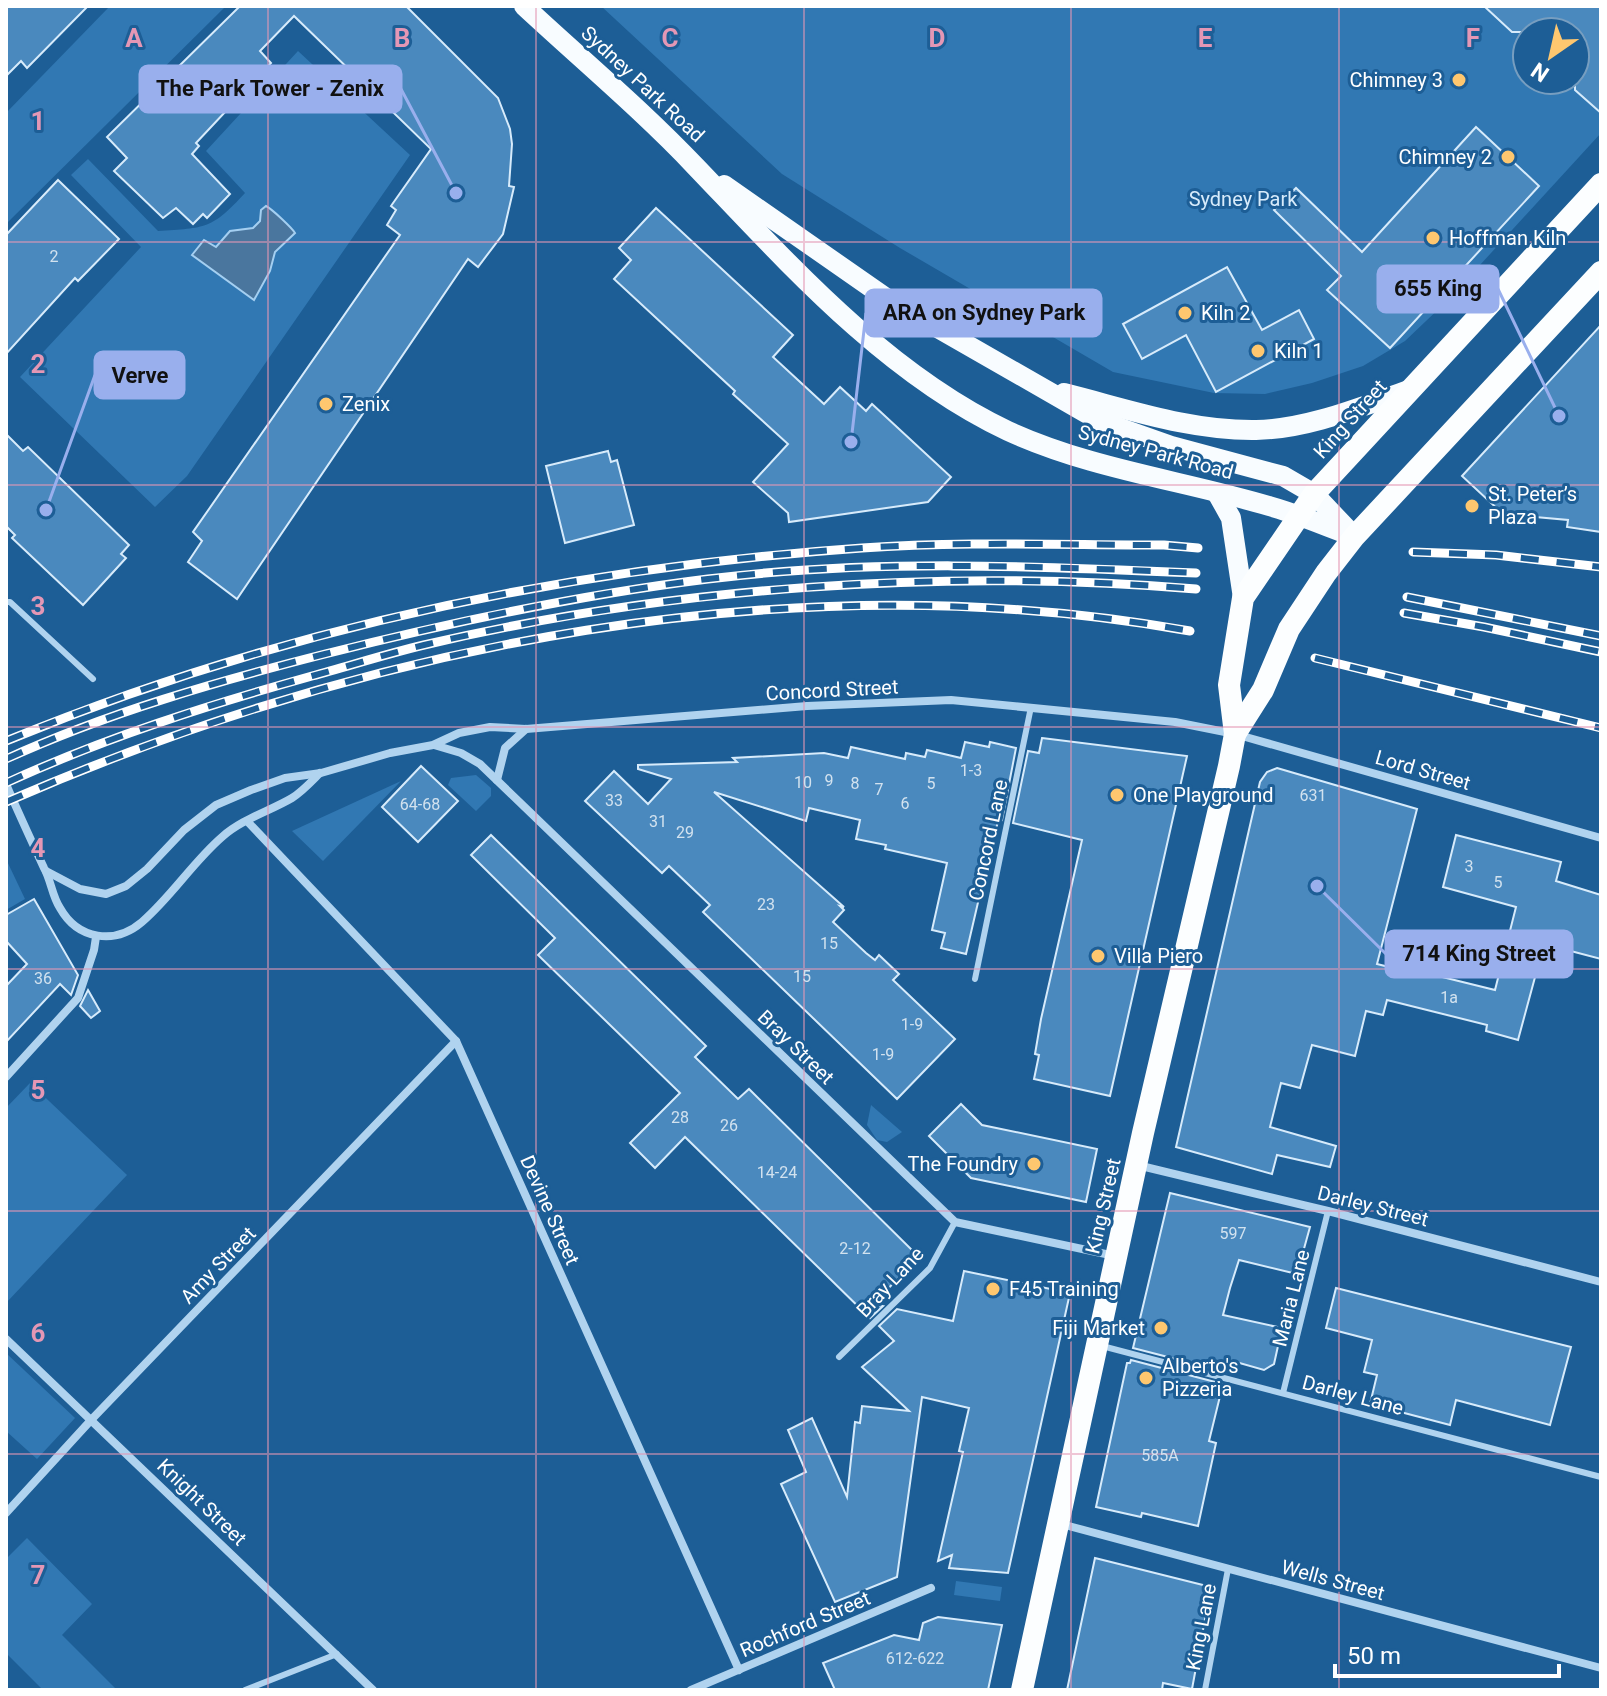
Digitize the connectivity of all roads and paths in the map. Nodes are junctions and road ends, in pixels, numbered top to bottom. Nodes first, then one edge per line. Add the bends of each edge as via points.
1 (524, 6) edge
2 (695, 165) junction
3 (1601, 184) edge
4 (1598, 281) edge
5 (1045, 389) junction
6 (1409, 390) junction
7 (1217, 493) junction
8 (1314, 494) junction
9 (1299, 516) junction
10 (1354, 537) junction
11 (1243, 598) junction
12 (6, 602) edge
13 (93, 679) dead end
14 (1031, 707) junction
15 (526, 729) junction
16 (1235, 734) junction
17 (433, 745) junction
18 (321, 773) junction
19 (497, 780) junction
20 (6, 784) edge
21 (247, 821) junction
22 (1601, 838) edge
23 (46, 871) junction
24 (96, 937) junction
25 (975, 979) dead end
26 (456, 1041) junction
27 (6, 1077) edge
28 (1137, 1165) junction
29 (1328, 1211) junction
30 (955, 1222) junction
31 (1116, 1256) junction
32 (1601, 1282) edge
33 (6, 1339) edge
34 (1097, 1344) junction
35 (839, 1357) dead end
36 (1283, 1393) junction
37 (92, 1419) junction
38 (1601, 1477) edge
39 (6, 1513) edge
40 (1057, 1523) junction
41 (1228, 1569) junction
42 (931, 1588) dead end
43 (337, 1654) junction
44 (1601, 1668) edge
45 (739, 1670) junction
46 (245, 1690) edge
47 (373, 1690) edge
48 (691, 1690) edge
49 (1022, 1690) edge
50 (1205, 1690) edge

1 - 2 main road, Sydney Park Road
2 - 5 main road, Sydney Park Road via 889,300
2 - 7 main road, Sydney Park Road via 755,232 824,296 915,376 956,403 1052,449
3 - 6 highway, King Street
4 - 10 highway, King Street
5 - 6 main road, Sydney Park Road via 1170,422 1258,430 1304,423
5 - 8 main road, Sydney Park Road via 1132,434 1283,476
6 - 8 highway, King Street
7 - 9 main road, Sydney Park Road
7 - 11 main road via 1231,518
8 - 9 highway, King Street
8 - 10 main road, Sydney Park Road
9 - 10 main road, Sydney Park Road
9 - 11 highway, King Street
10 - 16 highway, King Street via 1289,629 1263,690
11 - 16 highway, King Street via 1229,685
12 - 13 lane
14 - 15 street, Concord Street via 951,700 807,706
14 - 16 street, Concord Street via 1175,722
14 - 25 lane, Concord Lane
15 - 17 street, Concord Street via 490,727
15 - 19 street via 505,748
16 - 22 street, Lord Street
16 - 28 highway, King Street
17 - 18 street, Concord Street
17 - 19 street, Bray Street via 471,757
18 - 21 street via 296,796
18 - 23 street, Concord Street via 285,778 216,805 118,890 92,893
19 - 30 street, Bray Street
20 - 23 street
21 - 24 street via 223,836 141,923 109,938
21 - 26 street, Devine Street
23 - 24 street via 71,923
24 - 27 street via 78,998
26 - 37 street, Amy Street
26 - 45 street, Devine Street
28 - 29 street, Darley Street
28 - 31 highway, King Street
29 - 32 street, Darley Street
29 - 36 lane, Maria Lane
30 - 31 street
30 - 35 lane, Bray Lane via 930,1268
31 - 34 highway, King Street
33 - 37 street, Knight Street
34 - 36 lane, Darley Lane
34 - 40 highway, King Street
36 - 38 lane, Darley Lane
37 - 39 street, Amy Street
37 - 43 street, Knight Street
40 - 41 street, Wells Street
40 - 49 highway, King Street
41 - 44 street, Wells Street
41 - 50 lane, King Lane
42 - 45 street, Rochford Street
43 - 46 lane
43 - 47 street, Knight Street
45 - 48 street, Rochford Street

